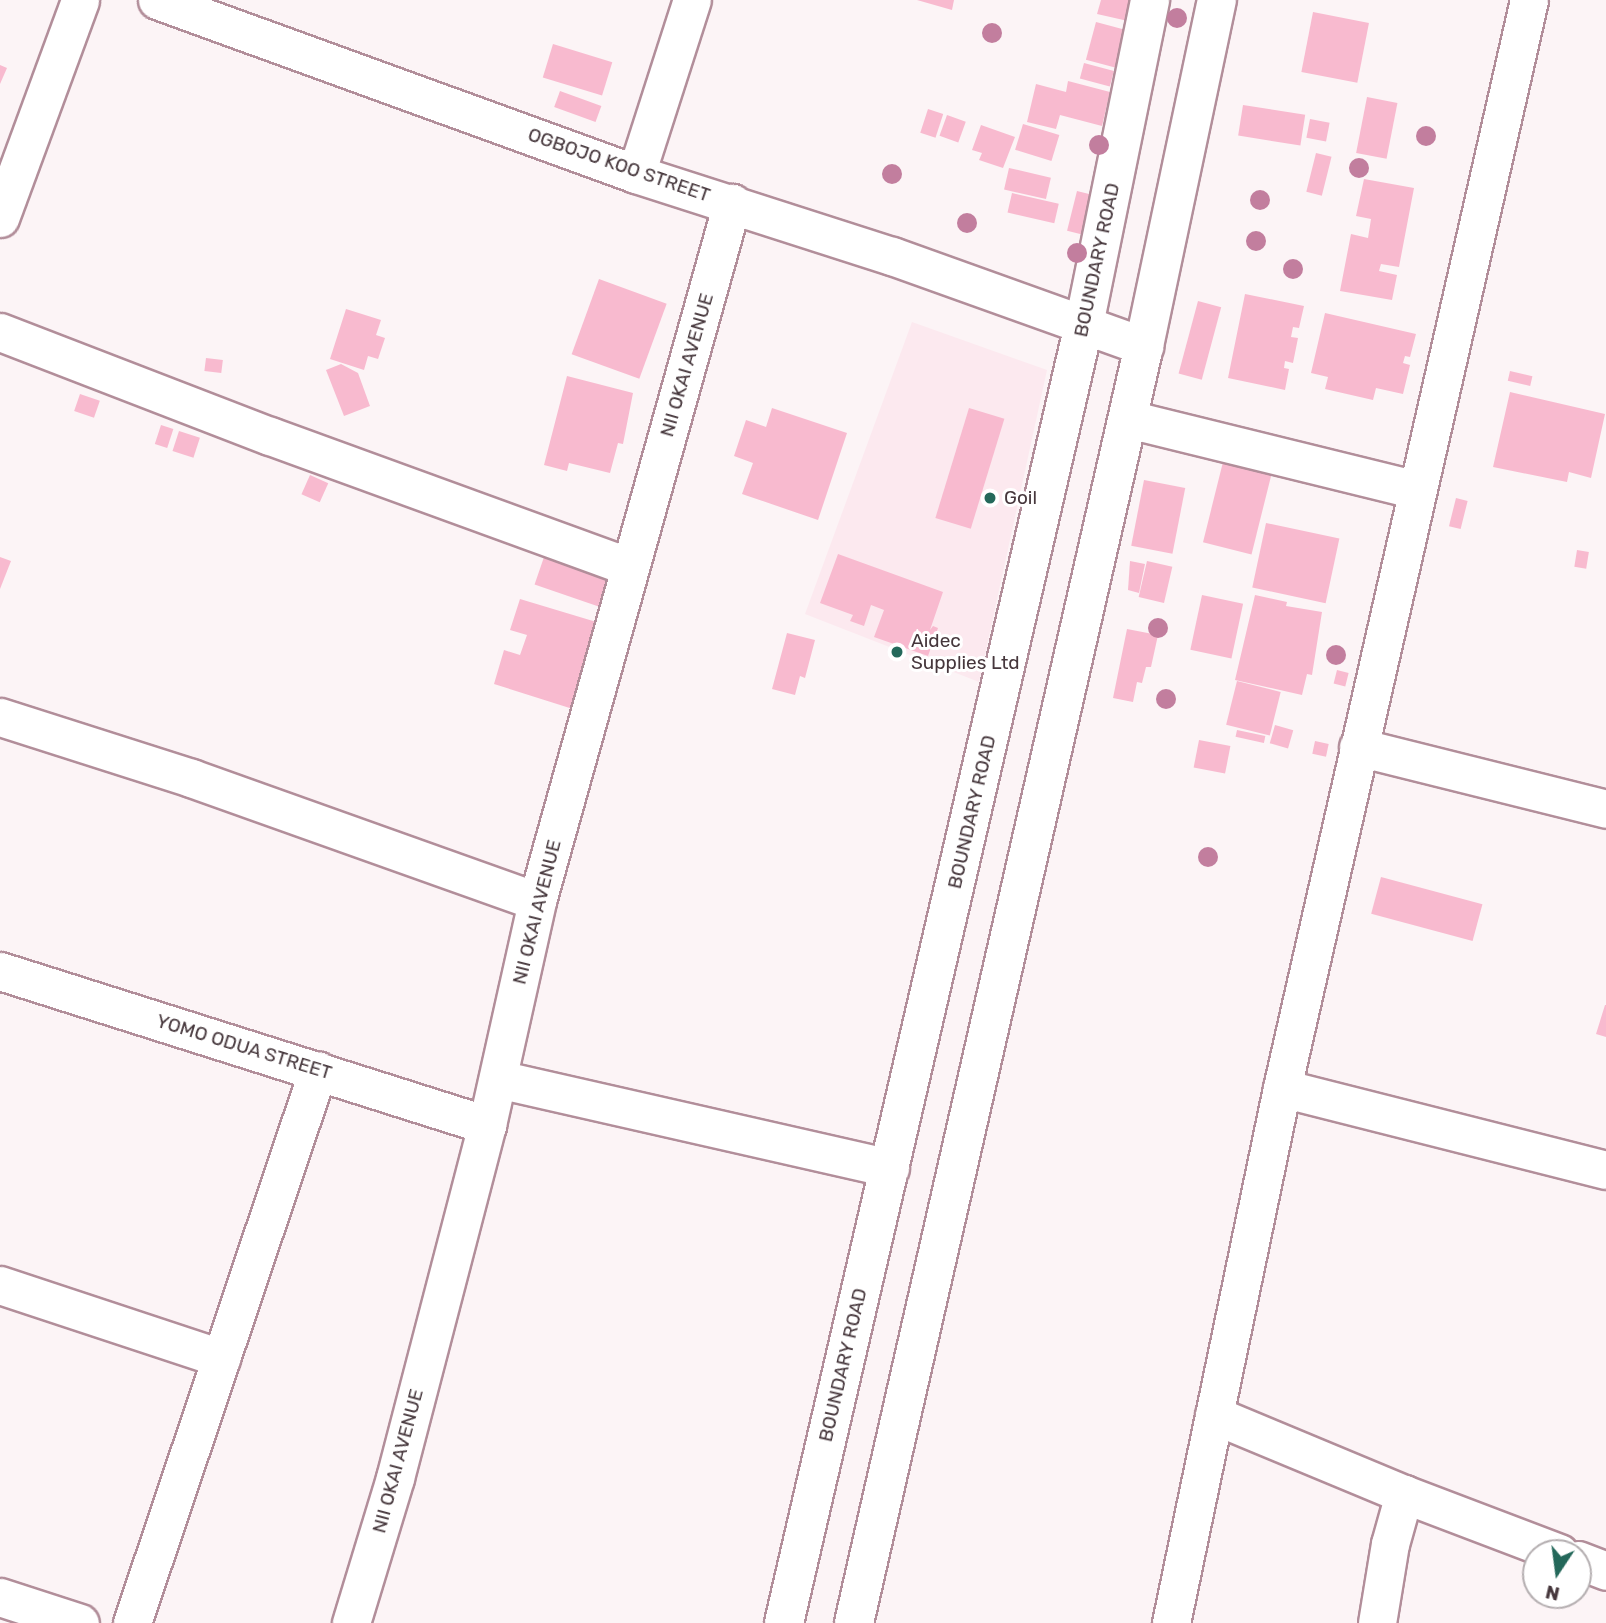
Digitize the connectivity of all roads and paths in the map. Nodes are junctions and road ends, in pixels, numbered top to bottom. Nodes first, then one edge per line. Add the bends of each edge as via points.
1 (80, 0) edge
2 (157, 0) edge
3 (692, 0) edge
4 (1150, 0) edge
5 (1217, 0) edge
6 (1530, 0) edge
7 (636, 174) junction
8 (732, 203) junction
9 (0, 218) edge
10 (1084, 325) junction
11 (0, 332) edge
12 (1144, 346) junction
13 (1128, 419) junction
14 (1416, 490) junction
15 (630, 567) junction
16 (0, 717) edge
17 (1358, 747) junction
18 (1606, 809) edge
19 (537, 901) junction
20 (0, 971) edge
21 (318, 1070) junction
22 (498, 1079) junction
23 (1282, 1088) junction
24 (487, 1125) junction
25 (890, 1168) junction
26 (1606, 1170) edge
27 (0, 1285) edge
28 (221, 1358) junction
29 (1214, 1415) junction
30 (1404, 1494) junction
31 (1522, 1539) edge
32 (0, 1597) edge
33 (80, 1623) edge
34 (132, 1623) edge
35 (351, 1623) edge
36 (784, 1623) edge
37 (855, 1623) edge
38 (1171, 1623) edge
39 (1377, 1623) edge

1 - 9 street
2 - 7 street, OGBOJO KOO STREET
3 - 7 street
4 - 10 main road, BOUNDARY ROAD
5 - 12 main road
6 - 14 street
7 - 8 street, OGBOJO KOO STREET
8 - 10 street, OGBOJO KOO STREET
8 - 15 street, NII OKAI AVENUE
10 - 12 street, OGBOJO KOO STREET
10 - 25 main road, BOUNDARY ROAD
11 - 15 street
12 - 13 main road
13 - 14 street
13 - 37 main road
14 - 17 street
15 - 19 street, NII OKAI AVENUE
16 - 19 street via 191,778
17 - 18 street
17 - 23 street
19 - 22 street, NII OKAI AVENUE
20 - 21 street, YOMO ODUA STREET
21 - 24 street, YOMO ODUA STREET
21 - 28 street
22 - 24 street, NII OKAI AVENUE
22 - 25 street
23 - 26 street
23 - 29 street
24 - 35 street, NII OKAI AVENUE via 395,1478
25 - 36 main road, BOUNDARY ROAD
27 - 28 street
28 - 34 street
29 - 30 street
29 - 38 street
30 - 31 street
30 - 39 street
32 - 33 street

